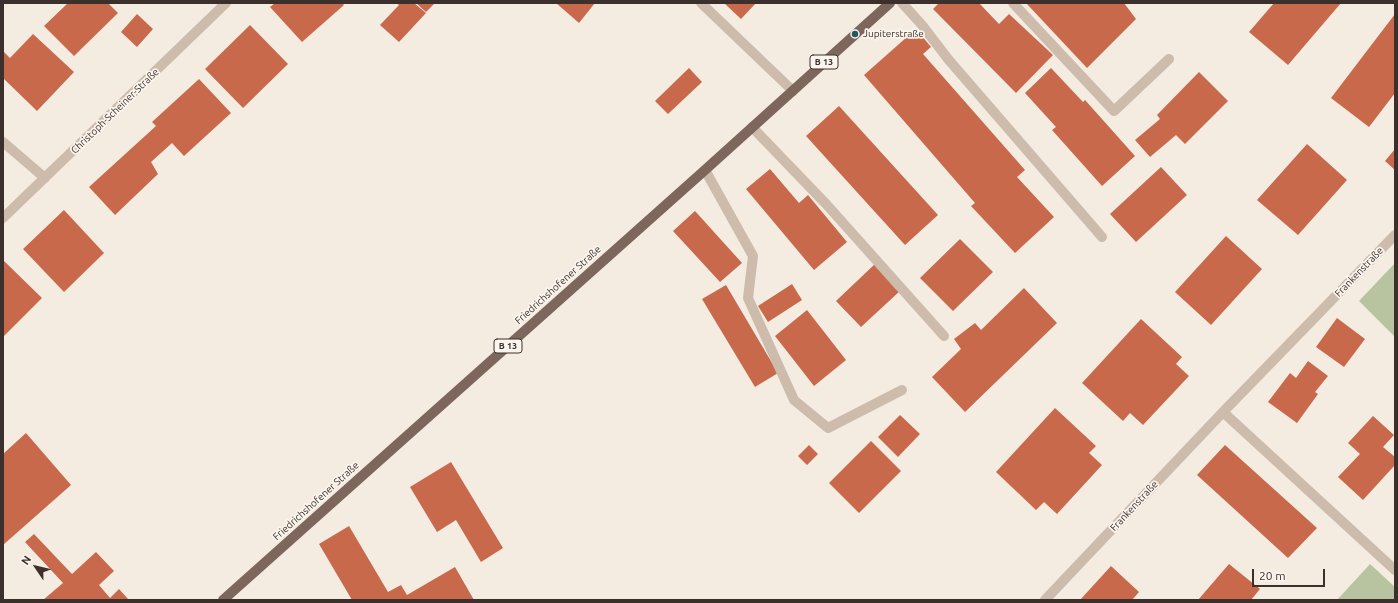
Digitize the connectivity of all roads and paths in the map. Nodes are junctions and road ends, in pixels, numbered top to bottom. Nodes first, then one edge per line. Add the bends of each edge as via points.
1 (226, 3) edge
2 (701, 3) edge
3 (890, 3) edge
4 (902, 3) edge
5 (1012, 3) edge
6 (1169, 59) dead end
7 (793, 91) junction
8 (752, 127) junction
9 (3, 142) edge
10 (705, 170) junction
11 (45, 178) junction
12 (3, 218) edge
13 (1395, 235) edge
14 (1102, 237) dead end
15 (944, 336) dead end
16 (902, 390) dead end
17 (1223, 412) junction
18 (1395, 570) edge
19 (222, 600) edge
20 (1045, 600) edge

1 - 11 street, Christoph-Scheiner-Straße
2 - 7 street
3 - 7 main road, Friedrichshofener Straße / B 13
4 - 14 street
5 - 6 street via 1114,112
7 - 8 main road, Friedrichshofener Straße / B 13
8 - 10 main road, Friedrichshofener Straße / B 13
8 - 15 street via 827,205
9 - 11 street
10 - 16 street via 753,256 748,298 794,400 828,428
10 - 19 main road, Friedrichshofener Straße / B 13
11 - 12 street, Christoph-Scheiner-Straße
13 - 17 street, Frankenstraße
17 - 18 street
17 - 20 street, Frankenstraße

